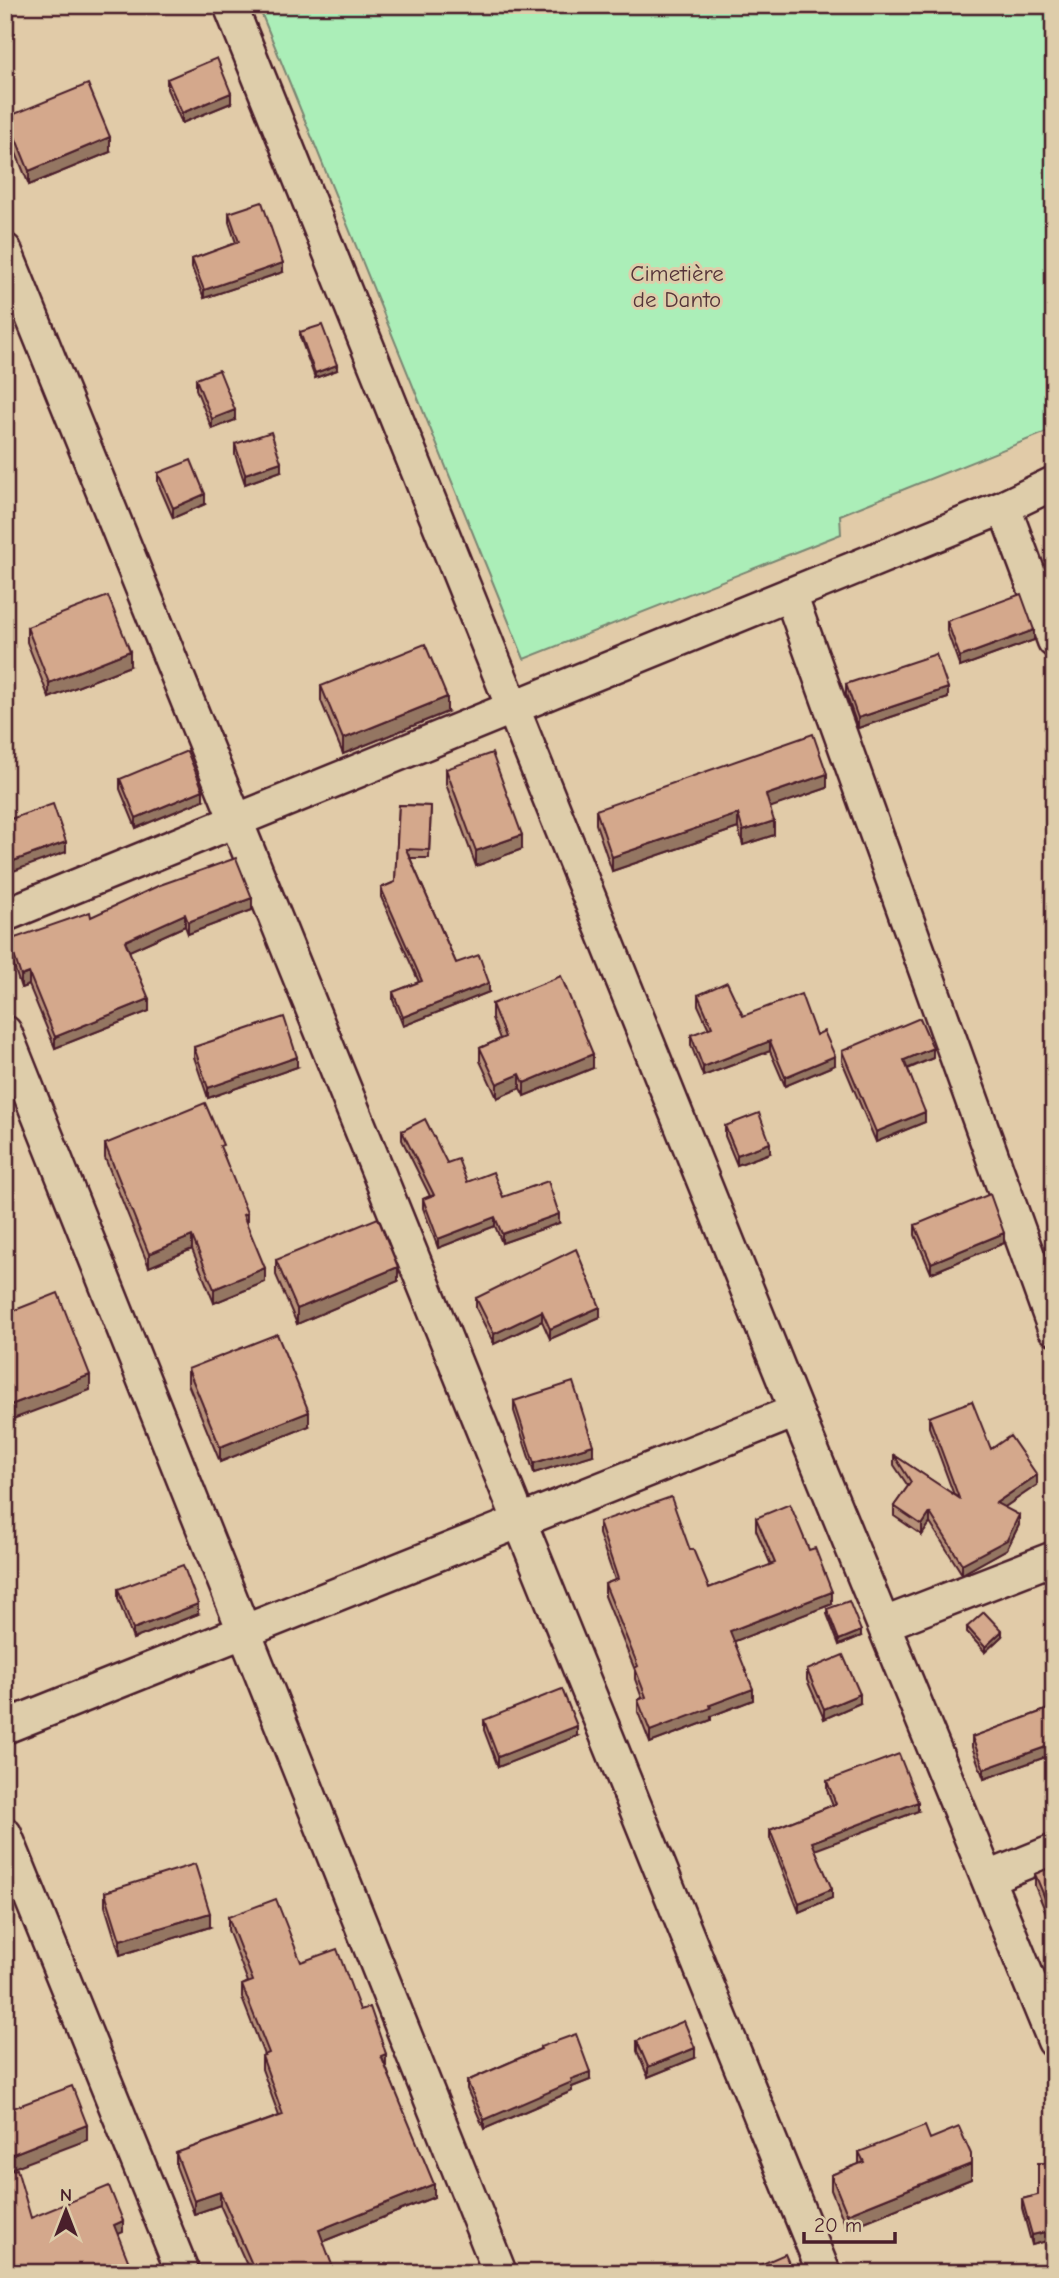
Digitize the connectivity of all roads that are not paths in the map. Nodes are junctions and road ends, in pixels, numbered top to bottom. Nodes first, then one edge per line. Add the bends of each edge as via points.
1 (230, 5) edge
2 (5, 250) edge
3 (1054, 483) edge
4 (1004, 507) junction
5 (790, 594) junction
6 (1054, 641) edge
7 (514, 706) junction
8 (236, 819) junction
9 (5, 915) edge
10 (5, 1032) edge
11 (1054, 1328) edge
12 (796, 1411) junction
13 (520, 1521) junction
14 (1054, 1558) edge
15 (884, 1624) junction
16 (244, 1631) junction
17 (5, 1727) edge
18 (5, 1834) edge
19 (1054, 1851) edge
20 (988, 1878) junction
21 (1054, 2041) edge
22 (183, 2273) edge
23 (500, 2273) edge
24 (824, 2273) edge

1 - 7 street
2 - 8 street
3 - 4 street
4 - 5 street
4 - 6 street
5 - 7 street
5 - 11 street
7 - 8 street
7 - 12 street
8 - 9 street
8 - 13 street
10 - 16 street
12 - 13 street
12 - 15 street
13 - 16 street
13 - 24 street
14 - 15 street
15 - 20 street
16 - 17 street
16 - 23 street
18 - 22 street
19 - 20 street
20 - 21 street

